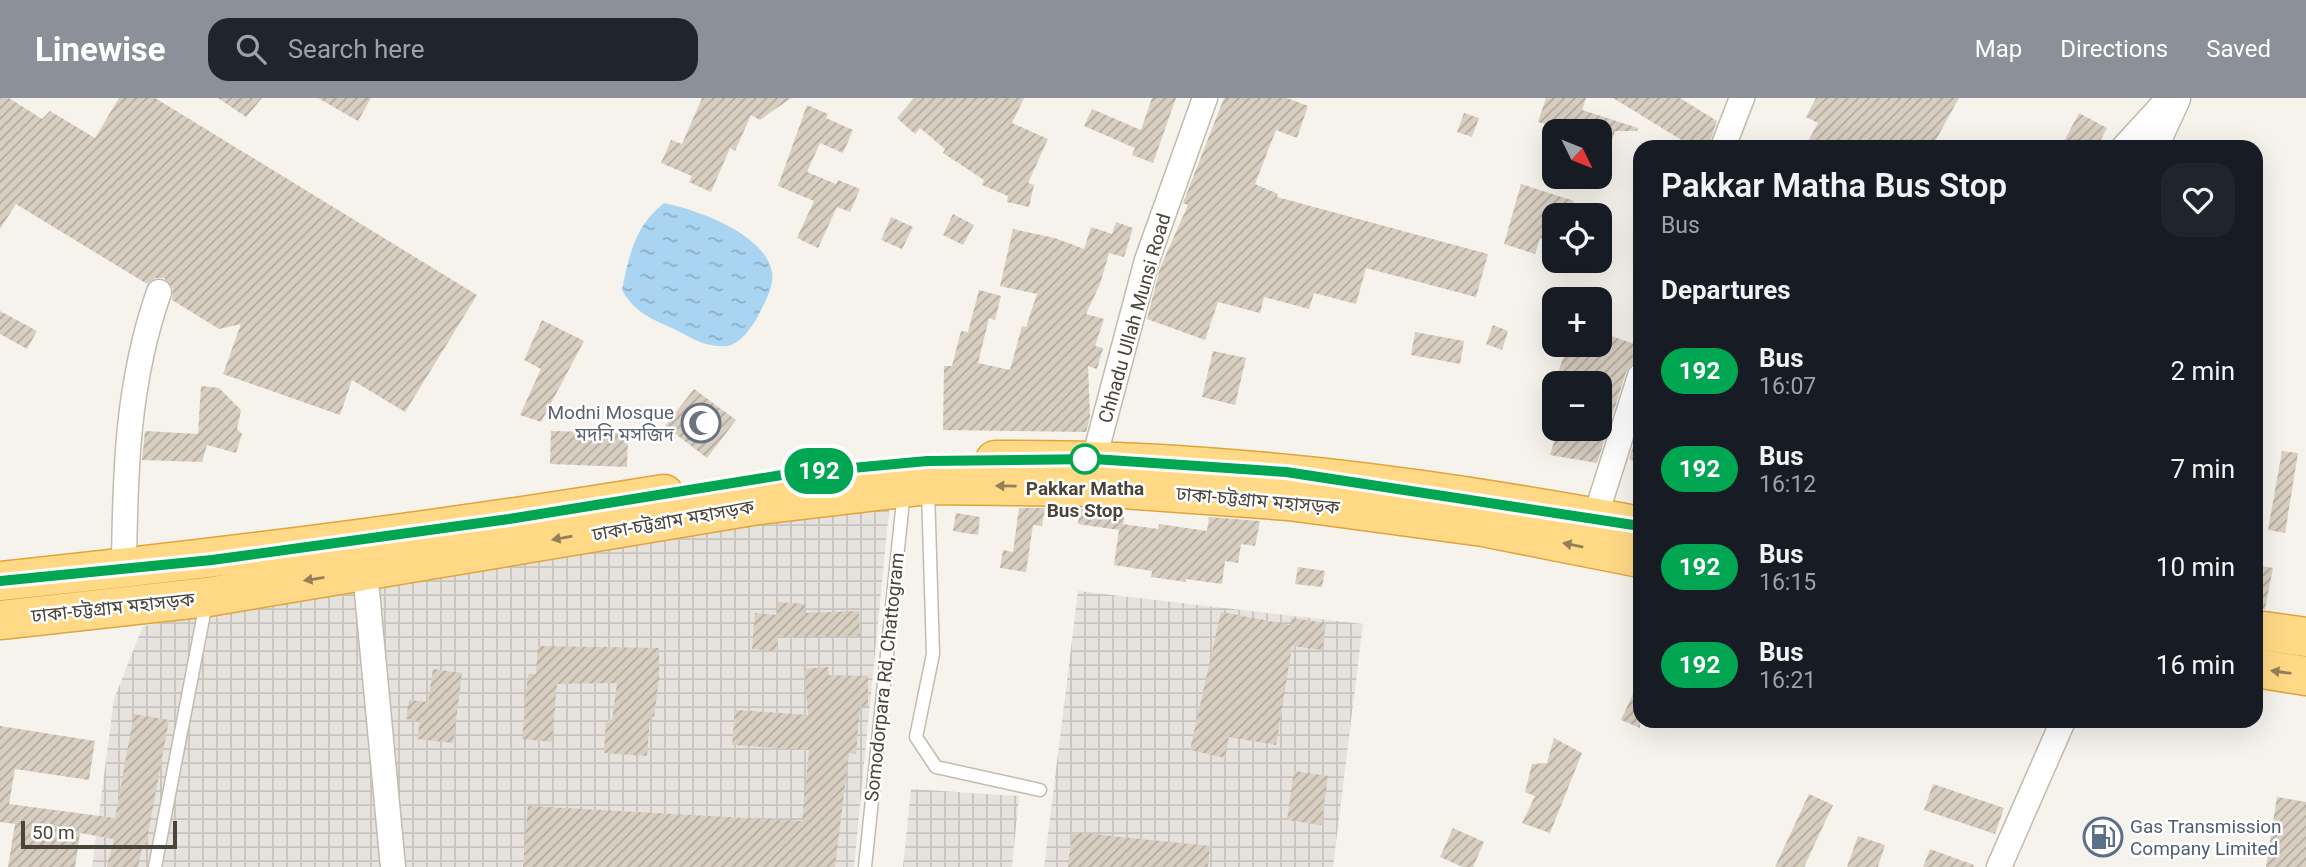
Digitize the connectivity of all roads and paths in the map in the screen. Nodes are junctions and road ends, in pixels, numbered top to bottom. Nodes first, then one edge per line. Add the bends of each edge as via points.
1 (1205, 98) edge
2 (1742, 98) edge
3 (2169, 98) edge
4 (2178, 98) edge
5 (1726, 140) edge
6 (2130, 140) edge
7 (2159, 140) edge
8 (159, 292) dead end
9 (1633, 398) edge
10 (1094, 459) junction
11 (916, 486) junction
12 (1595, 518) junction
13 (1633, 525) edge
14 (1633, 557) edge
15 (212, 560) junction
16 (124, 568) junction
17 (365, 571) junction
18 (0, 581) edge
19 (208, 597) junction
20 (0, 620) edge
21 (2263, 630) edge
22 (2306, 636) edge
23 (2263, 669) edge
24 (2306, 676) edge
25 (2060, 728) edge
26 (1040, 790) dead end
27 (155, 867) edge
28 (393, 867) edge
29 (865, 867) edge
30 (1999, 867) edge

1 - 10 street, Chhadu Ullah Munsi Road via 1147,260
2 - 5 street
3 - 6 street
4 - 7 street
8 - 16 street via 144,336 125,453
9 - 12 street
10 - 12 highway, ঢাকা-চট্টগ্রাম মহাসড়ক via 1286,472
10 - 15 highway, ঢাকা-চট্টগ্রাম মহাসড়ক via 927,461 788,474
14 -> 11 highway, ঢাকা-চট্টগ্রাম মহাসড়ক via 1483,527 1289,500 1095,487
11 -> 17 highway, ঢাকা-চট্টগ্রাম মহাসড়ক via 758,505
11 - 26 lane via 933,654 916,737 936,767
11 - 29 lane, Somodorpara Rd, Chattogram
12 - 13 highway, ঢাকা-চট্টগ্রাম মহাসড়ক
15 - 16 highway, ঢাকা-চট্টগ্রাম মহাসড়ক
15 - 19 street
16 - 18 highway, ঢাকা-চট্টগ্রাম মহাসড়ক
17 -> 19 highway, ঢাকা-চট্টগ্রাম মহাসড়ক
17 - 28 street
19 - 20 highway, ঢাকা-চট্টগ্রাম মহাসড়ক
19 - 27 lane
21 - 22 highway
24 -> 23 highway
25 - 30 street

